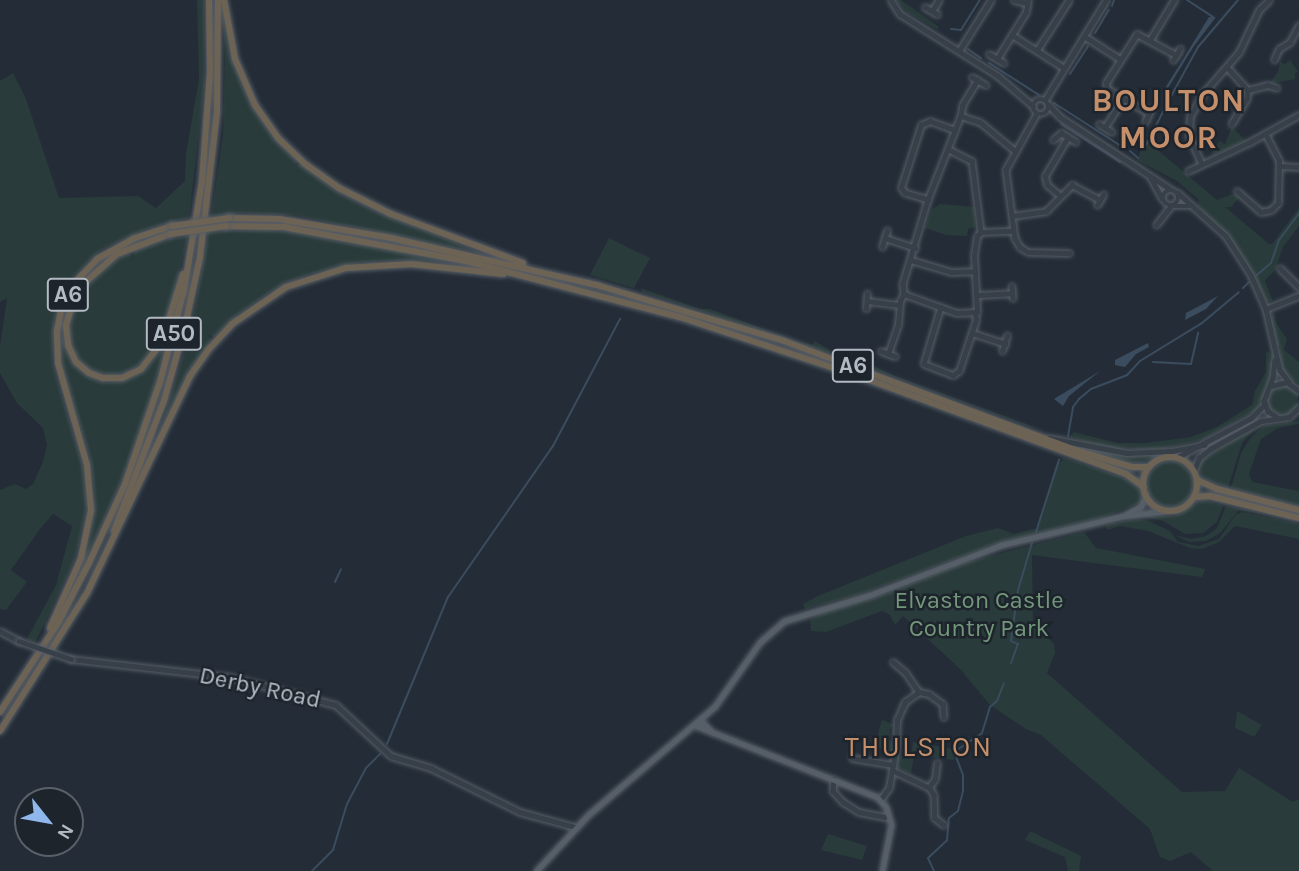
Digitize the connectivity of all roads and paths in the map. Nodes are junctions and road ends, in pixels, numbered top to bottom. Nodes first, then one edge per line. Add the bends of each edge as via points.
1 (209, 0) edge
2 (218, 0) edge
3 (224, 0) edge
4 (891, 0) edge
5 (939, 0) edge
6 (991, 0) edge
7 (1014, 0) edge
8 (1069, 0) edge
9 (1106, 0) edge
10 (1269, 0) edge
11 (1028, 1) edge
12 (1176, 1) edge
13 (925, 7) dead end
14 (1299, 25) edge
15 (1012, 35) junction
16 (1084, 36) junction
17 (1150, 40) junction
18 (1180, 49) dead end
19 (1037, 50) junction
20 (959, 51) junction
21 (989, 54) dead end
22 (997, 59) junction
23 (1120, 59) junction
24 (1275, 60) dead end
25 (1004, 63) dead end
26 (1227, 67) junction
27 (1064, 68) junction
28 (972, 77) dead end
29 (978, 80) junction
30 (986, 85) dead end
31 (1278, 88) dead end
32 (1248, 90) junction
33 (1024, 96) junction
34 (1042, 99) junction
35 (1123, 99) junction
36 (1049, 105) junction
37 (1033, 106) junction
38 (1037, 114) junction
39 (1045, 114) junction
40 (1299, 115) edge
41 (961, 116) junction
42 (1060, 117) junction
43 (1146, 121) dead end
44 (1099, 124) dead end
45 (1232, 124) dead end
46 (1105, 127) junction
47 (954, 130) junction
48 (1112, 132) dead end
49 (1265, 134) junction
50 (1066, 136) junction
51 (1053, 140) dead end
52 (1076, 142) dead end
53 (948, 149) junction
54 (1015, 151) junction
55 (1200, 163) junction
56 (1280, 166) junction
57 (1299, 167) edge
58 (1188, 171) dead end
59 (1149, 174) junction
60 (1170, 189) junction
61 (1237, 191) dead end
62 (1178, 193) junction
63 (1060, 196) junction
64 (928, 200) junction
65 (1100, 200) dead end
66 (1163, 200) junction
67 (1172, 206) junction
68 (1194, 206) junction
69 (1012, 216) junction
70 (1160, 217) junction
71 (227, 222) junction
72 (1156, 225) dead end
73 (887, 231) dead end
74 (1013, 231) junction
75 (981, 232) junction
76 (195, 235) junction
77 (885, 238) junction
78 (882, 247) dead end
79 (915, 248) junction
80 (1069, 253) dead end
81 (911, 260) junction
82 (1280, 268) dead end
83 (975, 271) junction
84 (552, 274) junction
85 (539, 280) junction
86 (1299, 286) edge
87 (1013, 292) dead end
88 (867, 294) dead end
89 (904, 294) junction
90 (978, 295) junction
91 (1298, 298) edge
92 (866, 301) junction
93 (899, 305) junction
94 (941, 307) junction
95 (866, 309) dead end
96 (1266, 310) junction
97 (975, 313) junction
98 (972, 333) junction
99 (1007, 336) dead end
100 (1005, 344) junction
101 (881, 351) dead end
102 (1002, 351) dead end
103 (888, 354) junction
104 (895, 356) dead end
105 (1275, 356) junction
106 (1294, 384) edge
107 (1270, 386) junction
108 (1299, 391) edge
109 (1265, 404) junction
110 (1299, 407) edge
111 (1278, 417) junction
112 (1037, 436) junction
113 (1204, 445) junction
114 (1176, 457) junction
115 (1150, 467) junction
116 (1194, 470) junction
117 (1198, 480) junction
118 (1145, 490) junction
119 (1194, 497) junction
120 (1235, 498) junction
121 (1299, 510) edge
122 (1167, 511) junction
123 (1123, 516) junction
124 (1299, 518) edge
125 (70, 620) junction
126 (0, 631) edge
127 (44, 643) junction
128 (893, 662) dead end
129 (919, 692) junction
130 (0, 712) edge
131 (944, 717) dead end
132 (700, 720) junction
133 (694, 725) junction
134 (0, 731) edge
135 (716, 735) junction
136 (852, 758) dead end
137 (937, 763) dead end
138 (893, 768) junction
139 (834, 779) junction
140 (929, 787) junction
141 (880, 800) junction
142 (885, 817) dead end
143 (944, 825) dead end
144 (575, 827) junction
145 (536, 871) edge
146 (882, 871) edge

1 - 76 highway, A50 via 209,108
2 - 125 highway, A50 via 214,150 200,257 185,326 138,474
3 - 84 highway via 235,59 255,105 278,138 305,164 339,188 391,214
4 - 20 street via 900,15
5 - 13 street via 934,12
6 - 20 street
7 - 11 street
8 - 19 street
9 - 16 street
10 - 26 street
11 - 15 street via 1027,12
12 - 17 street
14 - 24 street
15 - 19 street
15 - 22 street
16 - 23 street
16 - 27 street
17 - 18 street via 1175,57
17 - 23 street via 1137,34
19 - 27 street
20 - 33 street
21 - 22 street
22 - 25 street
23 - 35 street via 1105,84
26 - 32 street
26 - 55 street via 1190,116 1189,136
27 - 34 street
28 - 29 street
29 - 30 street
29 - 41 street
31 - 32 street via 1268,85
32 - 45 street
33 - 34 street
33 - 37 street
34 - 36 street
34 - 37 street
35 - 43 street via 1150,112
35 - 46 street
36 - 39 street
36 - 42 street
37 - 38 street
38 - 39 street
38 - 54 street
39 - 42 street
40 - 49 street
41 - 47 street
41 - 54 street via 980,122
42 - 59 street
44 - 46 street
46 - 48 street
47 - 53 street
47 - 64 street via 930,121 921,125 901,188
49 - 55 street
49 - 56 street
50 - 51 street via 1059,133
50 - 52 street
50 - 63 street via 1045,176 1047,185
53 - 64 street
53 - 75 street via 972,161
54 - 69 street via 1006,170
55 - 58 street
56 - 57 street
56 - 61 street via 1279,200 1271,210 1261,212
59 - 60 street
59 - 66 street
60 - 62 street
60 - 66 street
62 - 67 street via 1179,202
62 - 68 street
63 - 65 street via 1075,184
63 - 69 street via 1046,211
64 - 79 street
66 - 67 street
66 - 70 street
67 - 68 street
67 - 70 street
68 - 96 street via 1234,247
69 - 74 street
70 - 72 street
71 - 76 highway, bridge via 170,234 117,254 98,267 79,289 68,313 66,338 74,359 89,373 122,378 151,359 170,323
71 - 84 highway, A6 via 300,222
71 - 85 highway via 347,237
71 - 127 highway, A6, bridge via 173,226 135,238 97,259 78,279 61,310 58,363 88,465 91,510 81,558
73 - 77 street
74 - 75 street
74 - 80 street via 1017,244 1028,252
75 - 83 street via 976,239
76 - 127 highway, A50 via 169,353 135,458 89,563
77 - 78 street
77 - 79 street
79 - 81 street
81 - 83 street via 951,272
81 - 89 street
82 - 86 street
83 - 90 street
84 - 112 highway, A6 via 784,341
85 - 118 highway, A6 via 673,314 780,349 1126,474
85 - 125 highway, A6 via 441,265 358,266 301,281 245,313 208,350 190,376 115,538
87 - 90 street
88 - 92 street
89 - 93 street
89 - 94 street
90 - 97 street
91 - 96 street
92 - 93 street
92 - 95 street
93 - 103 street
94 - 97 street
94 - 98 street via 925,365 957,374
96 - 105 street
97 - 98 street
98 - 100 street
99 - 100 street
100 - 102 street
101 - 103 street
103 - 104 street
105 - 106 street via 1283,377
105 - 107 street
106 - 107 street
106 - 108 street
107 - 109 street
109 - 111 street
109 - 113 street via 1251,418
110 - 111 street via 1289,417
111 - 116 street via 1254,424 1210,449 1199,457
112 - 113 street via 1127,453
112 - 115 highway, A6 via 1118,463
113 - 114 street
114 - 115 highway
114 - 116 highway
115 - 118 highway
116 - 117 highway
117 - 119 highway
117 - 120 highway
118 - 122 highway via 1152,504
118 - 123 main road via 1140,506
119 - 120 highway
119 - 122 highway
120 - 121 highway
120 - 124 highway
122 - 123 main road
123 - 132 main road via 1001,545 870,595 794,616 767,634
125 - 134 highway, A50
126 - 144 street, Derby Road, bridge via 71,659 230,677 336,705 391,756 431,768 508,807
127 - 130 highway, A50
128 - 129 street
129 - 131 street via 938,699 948,710
129 - 138 street via 898,714
132 - 133 main road
132 - 135 main road
133 - 135 main road
133 - 144 main road
135 - 139 main road
136 - 138 street
137 - 140 street via 936,779
138 - 140 street
138 - 141 street via 889,788
139 - 141 main road
139 - 142 street via 833,791 843,802 859,812
140 - 143 street via 935,819
141 - 146 main road via 891,825
144 - 145 main road

